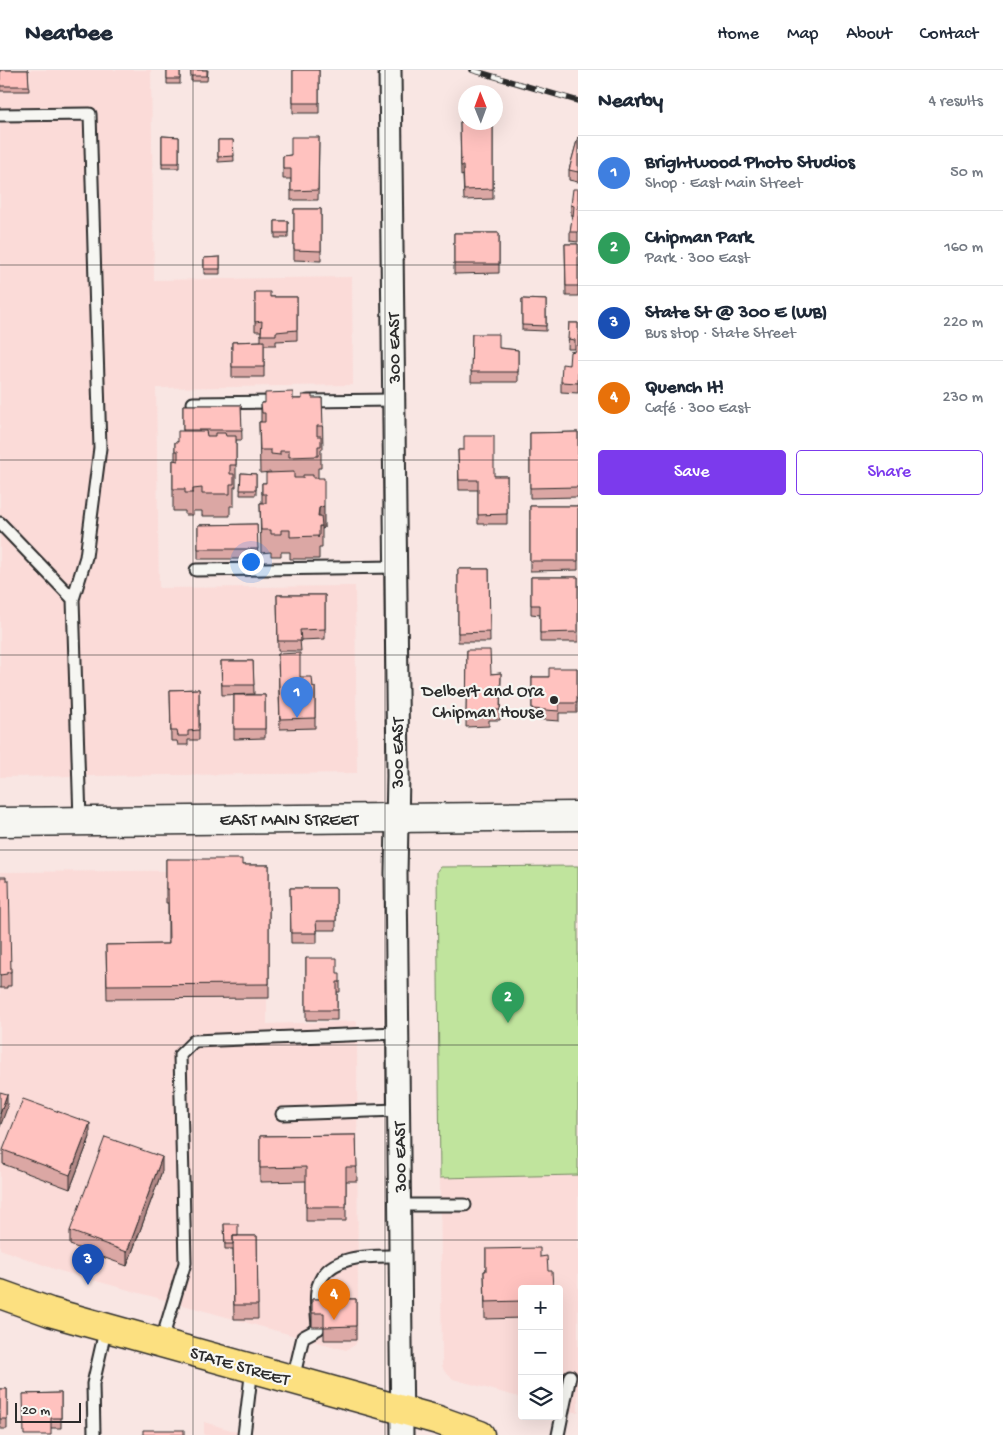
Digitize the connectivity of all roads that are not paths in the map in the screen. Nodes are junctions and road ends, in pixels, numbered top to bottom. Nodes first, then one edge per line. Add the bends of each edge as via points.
1 (390, 70) edge
2 (0, 115) edge
3 (394, 400) junction
4 (193, 403) edge
5 (0, 523) edge
6 (396, 566) junction
7 (196, 570) dead end
8 (73, 599) junction
9 (578, 816) edge
10 (397, 818) junction
11 (80, 820) junction
12 (0, 822) edge
13 (397, 1033) junction
14 (398, 1110) junction
15 (282, 1114) dead end
16 (464, 1205) dead end
17 (399, 1206) junction
18 (400, 1256) junction
19 (0, 1294) edge
20 (106, 1327) junction
21 (160, 1342) junction
22 (252, 1368) junction
23 (570, 1376) dead end
24 (293, 1380) junction
25 (402, 1423) edge
26 (94, 1435) edge
27 (244, 1435) edge
28 (480, 1435) edge
29 (558, 1435) edge

1 - 3 street, 300 EAST
2 - 8 lane via 90,114 100,448 86,557
3 - 4 lane
3 - 6 street, 300 EAST
5 - 8 lane
6 - 7 lane
6 - 10 street, 300 EAST
8 - 11 lane
9 - 10 main road, EAST MAIN STREET
10 - 11 main road, EAST MAIN STREET
10 - 13 street, 300 EAST
11 - 12 main road, EAST MAIN STREET
13 - 14 street, 300 EAST
13 - 21 lane via 194,1041 180,1054 185,1263
14 - 15 lane
14 - 17 street, 300 EAST
16 - 17 lane
17 - 18 street, 300 EAST
18 - 24 lane via 362,1256 338,1264 325,1273 318,1286 318,1329 303,1337
18 - 25 street, 300 EAST
19 - 20 main road, STATE STREET
20 - 21 main road, STATE STREET
20 - 26 lane via 93,1384
21 - 22 main road, STATE STREET
22 - 24 main road, STATE STREET
22 - 27 lane
23 - 29 lane
24 - 25 main road, STATE STREET
25 - 28 main road, STATE STREET via 438,1420

